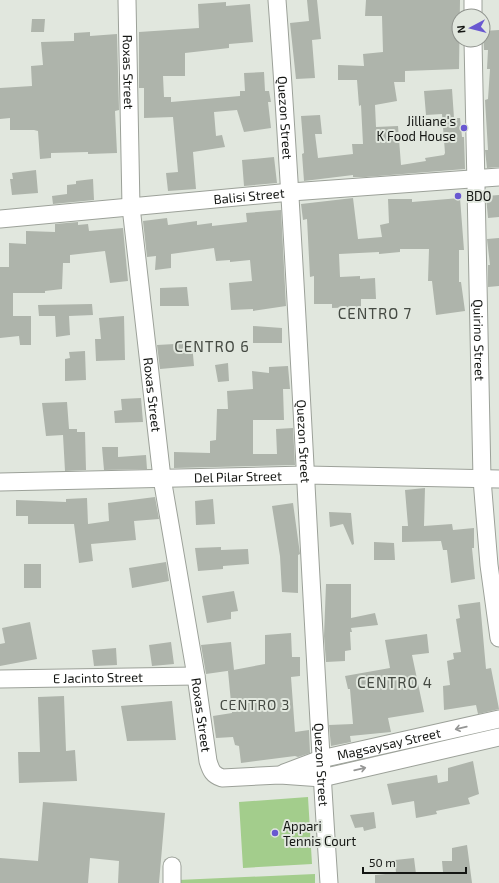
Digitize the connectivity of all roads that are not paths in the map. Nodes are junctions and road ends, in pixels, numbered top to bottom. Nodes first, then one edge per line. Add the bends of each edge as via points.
1 (127, 0) edge
2 (277, 0) edge
3 (474, 48) edge
4 (499, 177) edge
5 (476, 180) junction
6 (291, 192) junction
7 (131, 207) junction
8 (0, 219) edge
9 (306, 475) junction
10 (162, 478) junction
11 (499, 479) edge
12 (482, 480) junction
13 (0, 482) edge
14 (499, 638) edge
15 (196, 676) junction
16 (0, 679) edge
17 (499, 719) edge
18 (499, 737) edge
19 (321, 759) junction
20 (280, 775) junction
21 (222, 778) joint
22 (322, 778) junction
23 (172, 866) dead end
24 (172, 883) edge
25 (329, 883) edge

1 - 7 street, Roxas Street
2 - 6 street, Quezon Street
3 - 5 street, Quirino Street
4 - 5 street, Balisi Street
5 - 6 street, Balisi Street
5 - 12 street, Quirino Street
6 - 7 street, Balisi Street
6 - 9 street, Quezon Street
7 - 8 street, Balisi Street
7 - 10 street, Roxas Street
9 - 10 street, Del Pilar Street
9 - 12 street, Del Pilar Street
9 - 19 street, Quezon Street
10 - 13 street, Del Pilar Street
10 - 15 street, Roxas Street
11 - 12 street, Del Pilar Street
12 - 14 street, Quirino Street via 489,565
15 - 16 street, E Jacinto Street
15 - 21 street, Roxas Street via 208,761 215,776
17 -> 19 street, Magsaysay Street
22 -> 18 street, Magsaysay Street
19 - 20 street, Magsaysay Street
19 - 22 street, Quezon Street
20 - 21 street, Magsaysay Street
20 - 22 street, Magsaysay Street
22 - 25 street, Quezon Street
23 - 24 street

